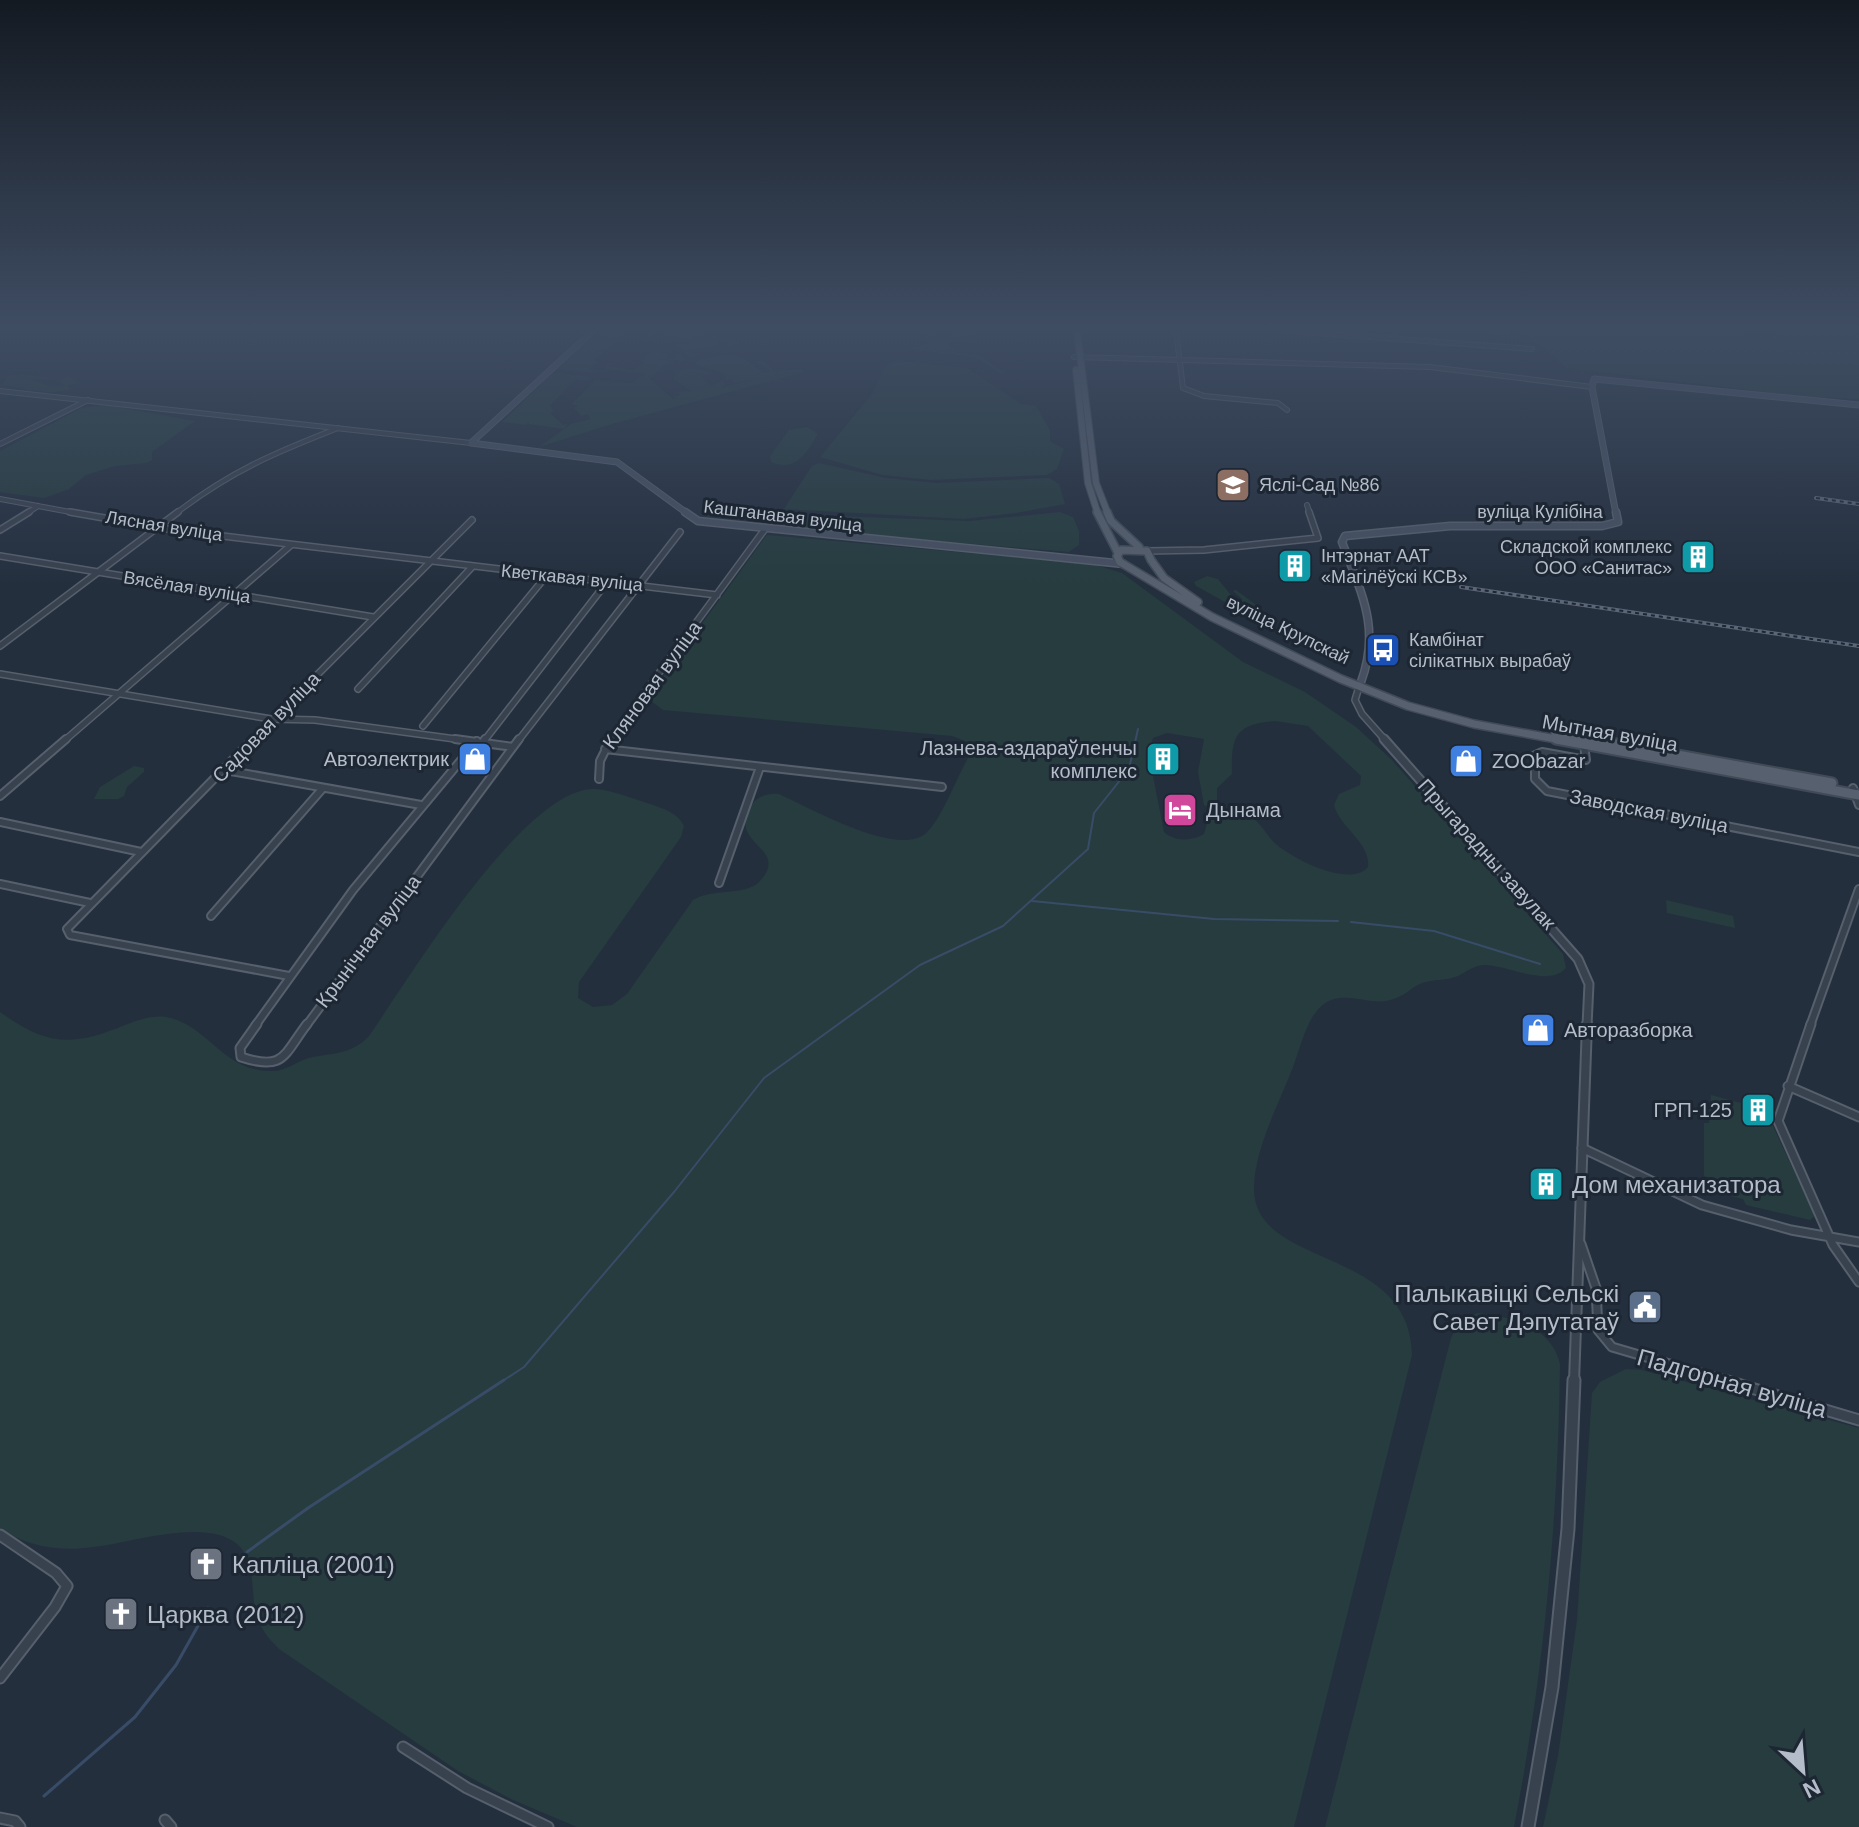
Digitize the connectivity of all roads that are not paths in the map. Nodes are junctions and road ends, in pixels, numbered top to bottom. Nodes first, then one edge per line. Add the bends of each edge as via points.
1 (55, 416) edge
2 (233, 416) edge
3 (500, 416) edge
4 (1082, 416) edge
5 (1086, 416) edge
6 (1598, 416) edge
7 (338, 428) junction
8 (471, 443) junction
9 (0, 444) edge
10 (0, 499) edge
11 (1307, 505) dead end
12 (38, 506) junction
13 (472, 520) dead end
14 (156, 527) junction
15 (765, 529) junction
16 (0, 530) edge
17 (680, 532) dead end
18 (1355, 533) joint
19 (291, 545) junction
20 (1148, 555) junction
21 (0, 556) edge
22 (1116, 556) junction
23 (428, 561) junction
24 (1126, 565) junction
25 (472, 567) junction
26 (96, 572) junction
27 (547, 575) junction
28 (607, 582) junction
29 (637, 585) junction
30 (233, 594) junction
31 (717, 595) junction
32 (373, 617) junction
33 (0, 646) edge
34 (0, 674) edge
35 (1360, 685) junction
36 (358, 689) dead end
37 (116, 694) junction
38 (271, 719) junction
39 (423, 726) dead end
40 (480, 742) junction
41 (1584, 745) junction
42 (513, 747) junction
43 (605, 749) junction
44 (760, 767) junction
45 (225, 770) junction
46 (599, 779) dead end
47 (942, 787) dead end
48 (323, 788) junction
49 (1856, 791) edge
50 (0, 796) edge
51 (421, 805) junction
52 (1859, 805) edge
53 (0, 822) edge
54 (141, 852) junction
55 (1859, 852) edge
56 (719, 883) dead end
57 (0, 884) edge
58 (1859, 889) edge
59 (90, 903) junction
60 (211, 916) dead end
61 (289, 976) junction
62 (1589, 1013) joint
63 (1788, 1086) junction
64 (1859, 1117) edge
65 (1582, 1148) junction
66 (1578, 1237) junction
67 (1830, 1237) junction
68 (1859, 1242) edge
69 (1859, 1282) edge
70 (1859, 1420) edge
71 (0, 1535) edge
72 (0, 1678) edge
73 (403, 1747) dead end
74 (0, 1818) edge
75 (20, 1827) edge
76 (548, 1827) edge
77 (1528, 1827) edge

1 - 9 street
2 - 7 street
3 - 8 main road
4 - 22 main road, вуліца Крупскай via 1088,483
5 - 20 main road, вуліца Крупскай via 1104,509
6 - 18 main road, вуліца Кулібіна via 1618,515 1613,526 1484,525
7 - 8 street
7 - 14 street via 241,468
8 - 15 main road, Каштанавая вуліца via 617,462 690,518
10 - 12 street, Лясная вуліца
11 - 20 street via 1318,538
12 - 14 street, Лясная вуліца
12 - 16 street
13 - 23 street, Садовая вуліца
14 - 19 street, Лясная вуліца
14 - 26 street
15 - 22 main road, Каштанавая вуліца
15 - 31 street, Кляновая вуліца
17 - 29 street, Крынічная вуліца
18 - 35 main road, вуліца Крупскай via 1342,542 1372,629 1372,654
19 - 23 street, Лясная вуліца
19 - 30 street
20 - 22 main road via 1131,548
20 - 24 main road via 1140,567
20 - 35 main road, вуліца Крупскай via 1164,578 1209,609
21 - 26 street, Вясёлая вуліца
22 - 24 main road, вуліца Крупскай
23 - 25 street, Кветкавая вуліца
23 - 32 street, Садовая вуліца
24 - 35 main road, вуліца Крупскай via 1212,617
25 - 27 street, Кветкавая вуліца
25 - 36 street
26 - 30 street, Вясёлая вуліца
26 - 33 street
27 - 28 street, Кветкавая вуліца
27 - 39 street
28 - 29 street, Кветкавая вуліца
28 - 40 street
29 - 31 street, Кветкавая вуліца
29 - 42 street, Крынічная вуліца
30 - 32 street, Вясёлая вуліца
30 - 37 street
31 - 43 street, Кляновая вуліца
32 - 38 street, Садовая вуліца
34 - 37 street
35 - 41 main road, Мытная вуліца via 1408,706 1474,724
35 - 49 main road, Мытная вуліца via 1485,720
35 - 62 street, Прыгарадны завулак via 1357,708 1572,950 1589,984
37 - 38 street
37 - 50 street
38 - 40 street
38 - 45 street, Садовая вуліца
40 - 42 street
40 - 51 street
41 - 49 main road, Мытная вуліца
41 - 55 street, Заводская вуліца via 1586,760 1535,755 1535,779 1547,791
42 - 61 street, Крынічная вуліца via 281,1059 265,1065 250,1062 241,1057 240,1048
43 - 44 street
43 - 46 street, Кляновая вуліца
44 - 47 street
44 - 56 street
45 - 48 street
45 - 54 street, Садовая вуліца
48 - 51 street
48 - 60 street
49 - 52 street
51 - 61 street
53 - 54 street
54 - 59 street, Садовая вуліца
57 - 59 street
58 - 63 street
59 - 61 street, Садовая вуліца via 67,929 70,935
62 - 65 street, Падгорная вуліца
63 - 64 street
63 - 67 street via 1780,1129
65 - 66 street, Падгорная вуліца
65 - 67 street via 1702,1205
66 - 70 street, Падгорная вуліца via 1596,1288 1598,1330 1612,1347
66 - 77 street via 1568,1529 1552,1687
67 - 68 street
67 - 69 street
71 - 72 street via 67,1586
73 - 76 street via 467,1788
74 - 75 street

